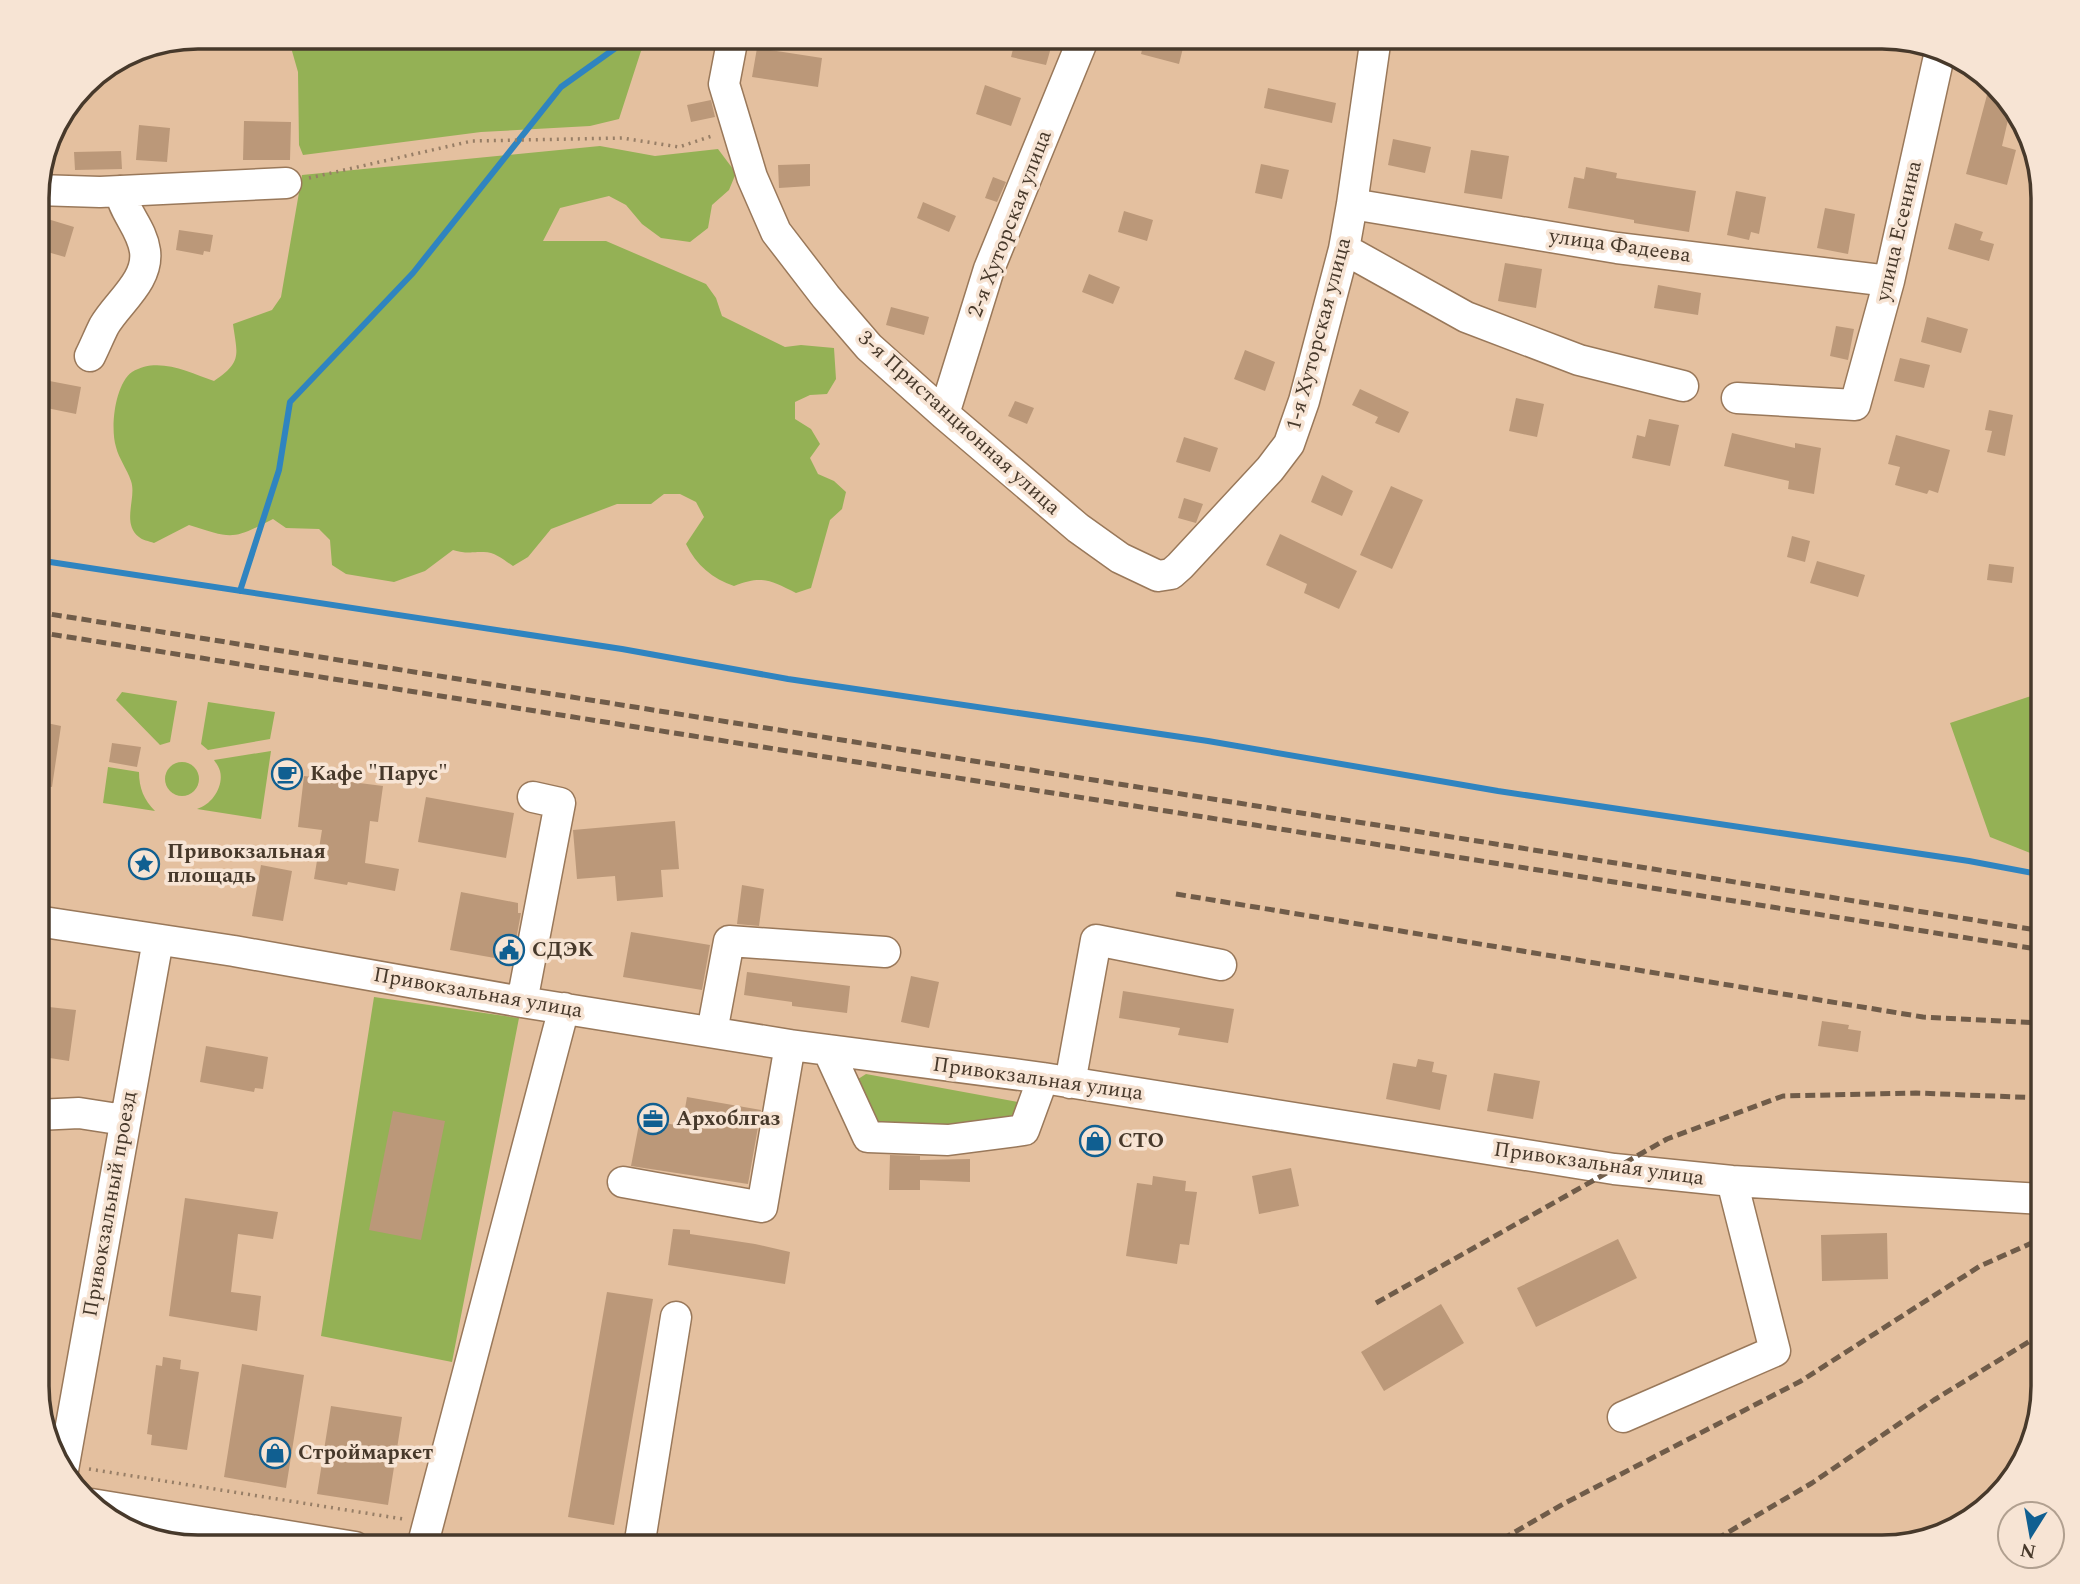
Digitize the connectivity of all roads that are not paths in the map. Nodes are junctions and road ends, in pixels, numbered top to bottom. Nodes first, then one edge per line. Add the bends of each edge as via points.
1 (731, 49) edge
2 (1079, 49) edge
3 (1374, 49) edge
4 (1938, 60) edge
5 (286, 183) road end
6 (49, 190) edge
7 (120, 191) junction
8 (1352, 204) junction
9 (1344, 249) junction
10 (1889, 281) junction
11 (90, 356) dead end
12 (1684, 386) dead end
13 (1737, 398) dead end
14 (944, 414) junction
15 (1158, 576) joint
16 (533, 797) dead end
17 (49, 923) edge
18 (158, 940) junction
19 (885, 952) dead end
20 (1220, 965) dead end
21 (523, 1002) junction
22 (564, 1008) junction
23 (712, 1032) junction
24 (790, 1045) junction
25 (828, 1050) junction
26 (1056, 1081) junction
27 (49, 1114) edge
28 (124, 1120) junction
29 (1732, 1181) junction
30 (623, 1182) dead end
31 (2031, 1198) edge
32 (676, 1317) dead end
33 (1623, 1417) dead end
34 (66, 1455) edge
35 (116, 1510) edge
36 (214, 1535) edge
37 (425, 1535) edge
38 (641, 1535) edge

1 - 14 street, 3-я Пристанционная улица via 724,84 752,177 776,232 869,347
2 - 14 street, 2-я Хуторская улица via 989,269
3 - 8 street, 1-я Хуторская улица
4 - 10 street, улица Есенина
5 - 7 street
6 - 7 street
7 - 11 street via 146,254 134,286 105,324
8 - 9 street, 1-я Хуторская улица
8 - 10 street, улица Фадеева via 1617,248
9 - 12 street via 1466,317 1579,360
9 - 15 street, 1-я Хуторская улица via 1289,444 1180,566 1171,574
10 - 13 street, улица Есенина via 1855,405
14 - 15 street, 3-я Пристанционная улица via 1078,528 1120,558
16 - 21 street via 560,803
17 - 18 street, Привокзальная улица
18 - 21 street, Привокзальная улица
18 - 28 street, Привокзальный проезд
19 - 23 street via 729,941
20 - 26 street via 1096,940
21 - 22 street, Привокзальная улица
22 - 23 street, Привокзальная улица
22 - 37 street
23 - 24 street, Привокзальная улица
24 - 25 street, Привокзальная улица
24 - 30 street via 776,1071 762,1207
25 - 26 street, Привокзальная улица
25 - 26 street via 868,1137 948,1140 1024,1130
26 - 29 street, Привокзальная улица via 1614,1169
27 - 28 street via 79,1113
28 - 34 street, Привокзальный проезд
29 - 31 street, Привокзальная улица
29 - 33 street via 1775,1351
32 - 38 street
35 - 36 street

